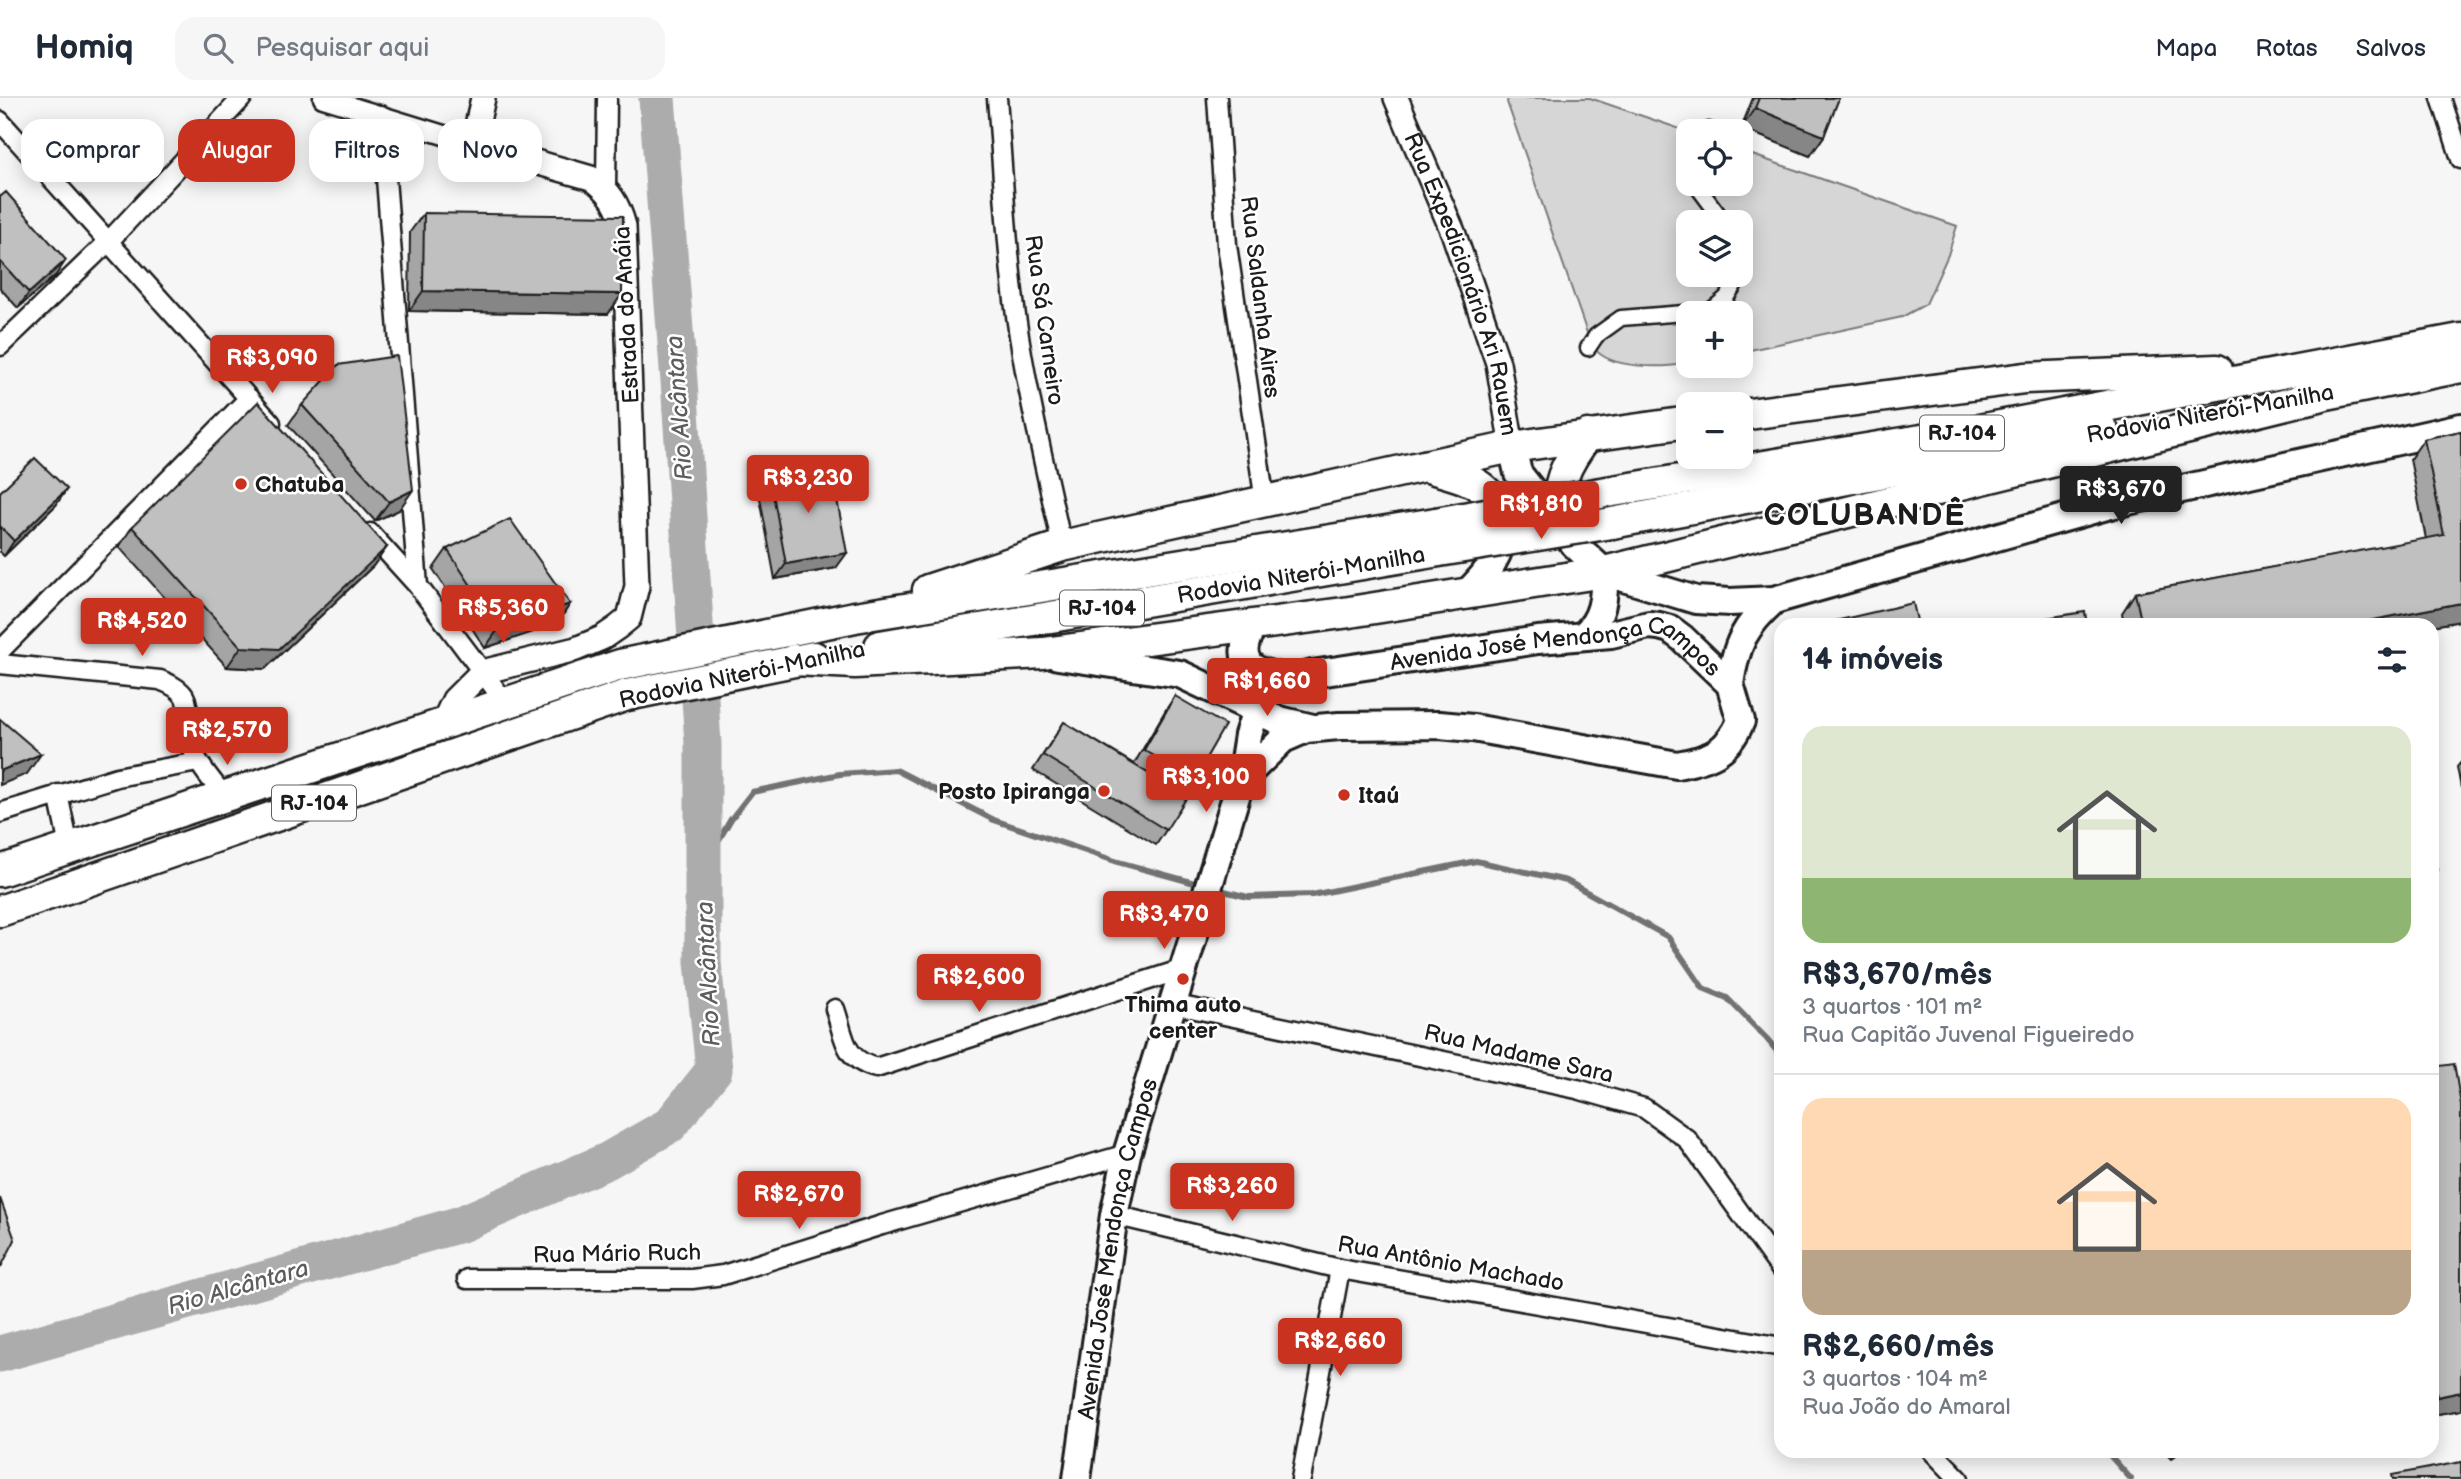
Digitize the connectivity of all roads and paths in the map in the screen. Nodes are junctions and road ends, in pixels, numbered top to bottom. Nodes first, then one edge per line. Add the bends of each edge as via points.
1 (242, 98) edge
2 (323, 98) edge
3 (482, 98) edge
4 (607, 98) edge
5 (997, 98) edge
6 (1217, 98) edge
7 (1396, 98) edge
8 (2441, 98) edge
9 (381, 115) junction
10 (478, 119) edge
11 (0, 121) edge
12 (438, 133) edge
13 (2461, 159) edge
14 (542, 164) edge
15 (606, 189) junction
16 (108, 241) junction
17 (1733, 287) edge
18 (2461, 339) edge
19 (0, 346) edge
20 (1588, 348) dead end
21 (2322, 366) junction
22 (2461, 367) edge
23 (2319, 396) junction
24 (249, 398) junction
25 (1753, 413) edge
26 (1676, 424) edge
27 (2461, 427) edge
28 (1588, 435) junction
29 (285, 438) edge
30 (1515, 460) junction
31 (1423, 466) junction
32 (1265, 502) junction
33 (356, 517) edge
34 (1558, 523) junction
35 (1506, 526) junction
36 (1437, 537) junction
37 (1062, 546) junction
38 (1604, 572) junction
39 (418, 586) junction
40 (1466, 594) junction
41 (1774, 600) junction
42 (855, 617) junction
43 (1253, 626) junction
44 (1583, 636) junction
45 (0, 651) edge
46 (1042, 653) junction
47 (780, 663) junction
48 (0, 664) edge
49 (482, 672) junction
50 (1292, 680) junction
51 (1730, 684) junction
52 (505, 702) junction
53 (1256, 710) junction
54 (443, 723) junction
55 (1313, 727) junction
56 (198, 762) junction
57 (1241, 780) junction
58 (58, 794) junction
59 (224, 796) junction
60 (0, 813) edge
61 (69, 847) junction
62 (0, 871) edge
63 (0, 911) edge
64 (1183, 969) junction
65 (1172, 1004) junction
66 (835, 1009) dead end
67 (1127, 1154) junction
68 (1114, 1215) junction
69 (1774, 1260) edge
70 (1340, 1269) junction
71 (467, 1279) dead end
72 (1774, 1346) edge
73 (1939, 1458) edge
74 (1077, 1479) edge
75 (1301, 1479) edge
76 (1959, 1479) edge

1 - 16 street
2 - 9 street
3 - 10 street
4 - 15 street
5 - 37 street, Rua Sá Carneiro via 1017,319
6 - 32 street, Rua Saldanha Aires via 1227,245
7 - 30 street, Rua Expedicionário Ari Rauem via 1453,232 1498,363
8 - 13 street
9 - 12 street
9 - 39 street
11 - 16 street
14 - 15 street via 591,178
15 - 49 street, Estrada do Anáia via 619,206 624,226 637,568 634,606 629,618 602,638
16 - 19 street
16 - 24 street
17 - 20 street via 1710,311 1622,318 1596,335
18 - 21 highway, Rodovia Niterói-Manilha / RJ-104
21 - 25 highway via 2025,378
21 - 36 highway, Rodovia Niterói-Manilha / RJ-104, bridge via 1601,493
22 - 23 highway, Rodovia Niterói-Manilha / RJ-104
23 - 36 highway, Rodovia Niterói-Manilha / RJ-104, bridge via 2096,432 1612,523
23 - 38 highway
24 - 29 street
24 - 45 street
26 - 28 highway
27 - 41 main road via 2110,505
28 - 30 highway
28 - 34 highway via 1558,488
30 - 31 highway
30 - 34 main road, Rua Expedicionário Ari Rauem
30 - 35 main road, Rua Expedicionário Ari Rauem
31 - 32 highway
31 - 35 highway via 1483,488 1499,506
32 - 37 highway
33 - 39 street
34 - 38 main road, Rua Expedicionário Ari Rauem
35 - 40 main road, Rua Expedicionário Ari Rauem via 1486,575
36 - 42 highway, Rodovia Niterói-Manilha / RJ-104
36 - 47 highway, Rodovia Niterói-Manilha / RJ-104
37 - 42 highway
38 - 40 highway
38 - 41 main road via 1696,600
38 - 44 main road via 1601,611
39 - 49 street
40 - 43 highway
41 - 51 main road via 1734,653
42 - 52 highway, Rodovia Niterói-Manilha / RJ-104 via 620,665
43 - 46 highway
43 - 50 main road via 1245,647 1251,667
44 - 50 main road, Avenida José Mendonça Campos
44 - 51 main road, Avenida José Mendonça Campos via 1649,625 1670,629
46 - 47 highway
46 - 53 main road via 1180,674
47 - 63 highway, Rodovia Niterói-Manilha / RJ-104 via 627,695
48 - 56 street via 160,680 178,686 187,700 189,740
49 - 52 street
49 - 54 street via 454,700
50 - 53 main road, Avenida José Mendonça Campos via 1269,693
50 - 55 main road via 1287,692 1289,708
51 - 55 main road, Avenida José Mendonça Campos via 1741,721 1727,746 1708,758 1677,765 1473,728
52 - 54 highway, Rodovia Niterói-Manilha / RJ-104
53 - 55 main road
53 - 57 main road, Avenida José Mendonça Campos
54 - 59 highway, Rodovia Niterói-Manilha / RJ-104
55 - 57 main road, Avenida José Mendonça Campos via 1283,739
56 - 58 street
56 - 59 street
57 - 64 main road, Avenida José Mendonça Campos
58 - 60 street
58 - 61 street
59 - 61 highway, Rodovia Niterói-Manilha / RJ-104
61 - 62 highway, Rodovia Niterói-Manilha / RJ-104
64 - 65 main road, Avenida José Mendonça Campos
64 - 66 street via 876,1068 851,1055
65 - 67 main road, Avenida José Mendonça Campos
65 - 69 street, Rua Madame Sara via 1577,1089 1644,1108 1687,1139
67 - 68 main road, Avenida José Mendonça Campos
67 - 71 street, Rua Mário Ruch via 723,1275 692,1279
68 - 70 street, Rua Antônio Machado
68 - 74 main road, Avenida José Mendonça Campos
70 - 72 street, Rua Antônio Machado
70 - 75 street
73 - 76 street

